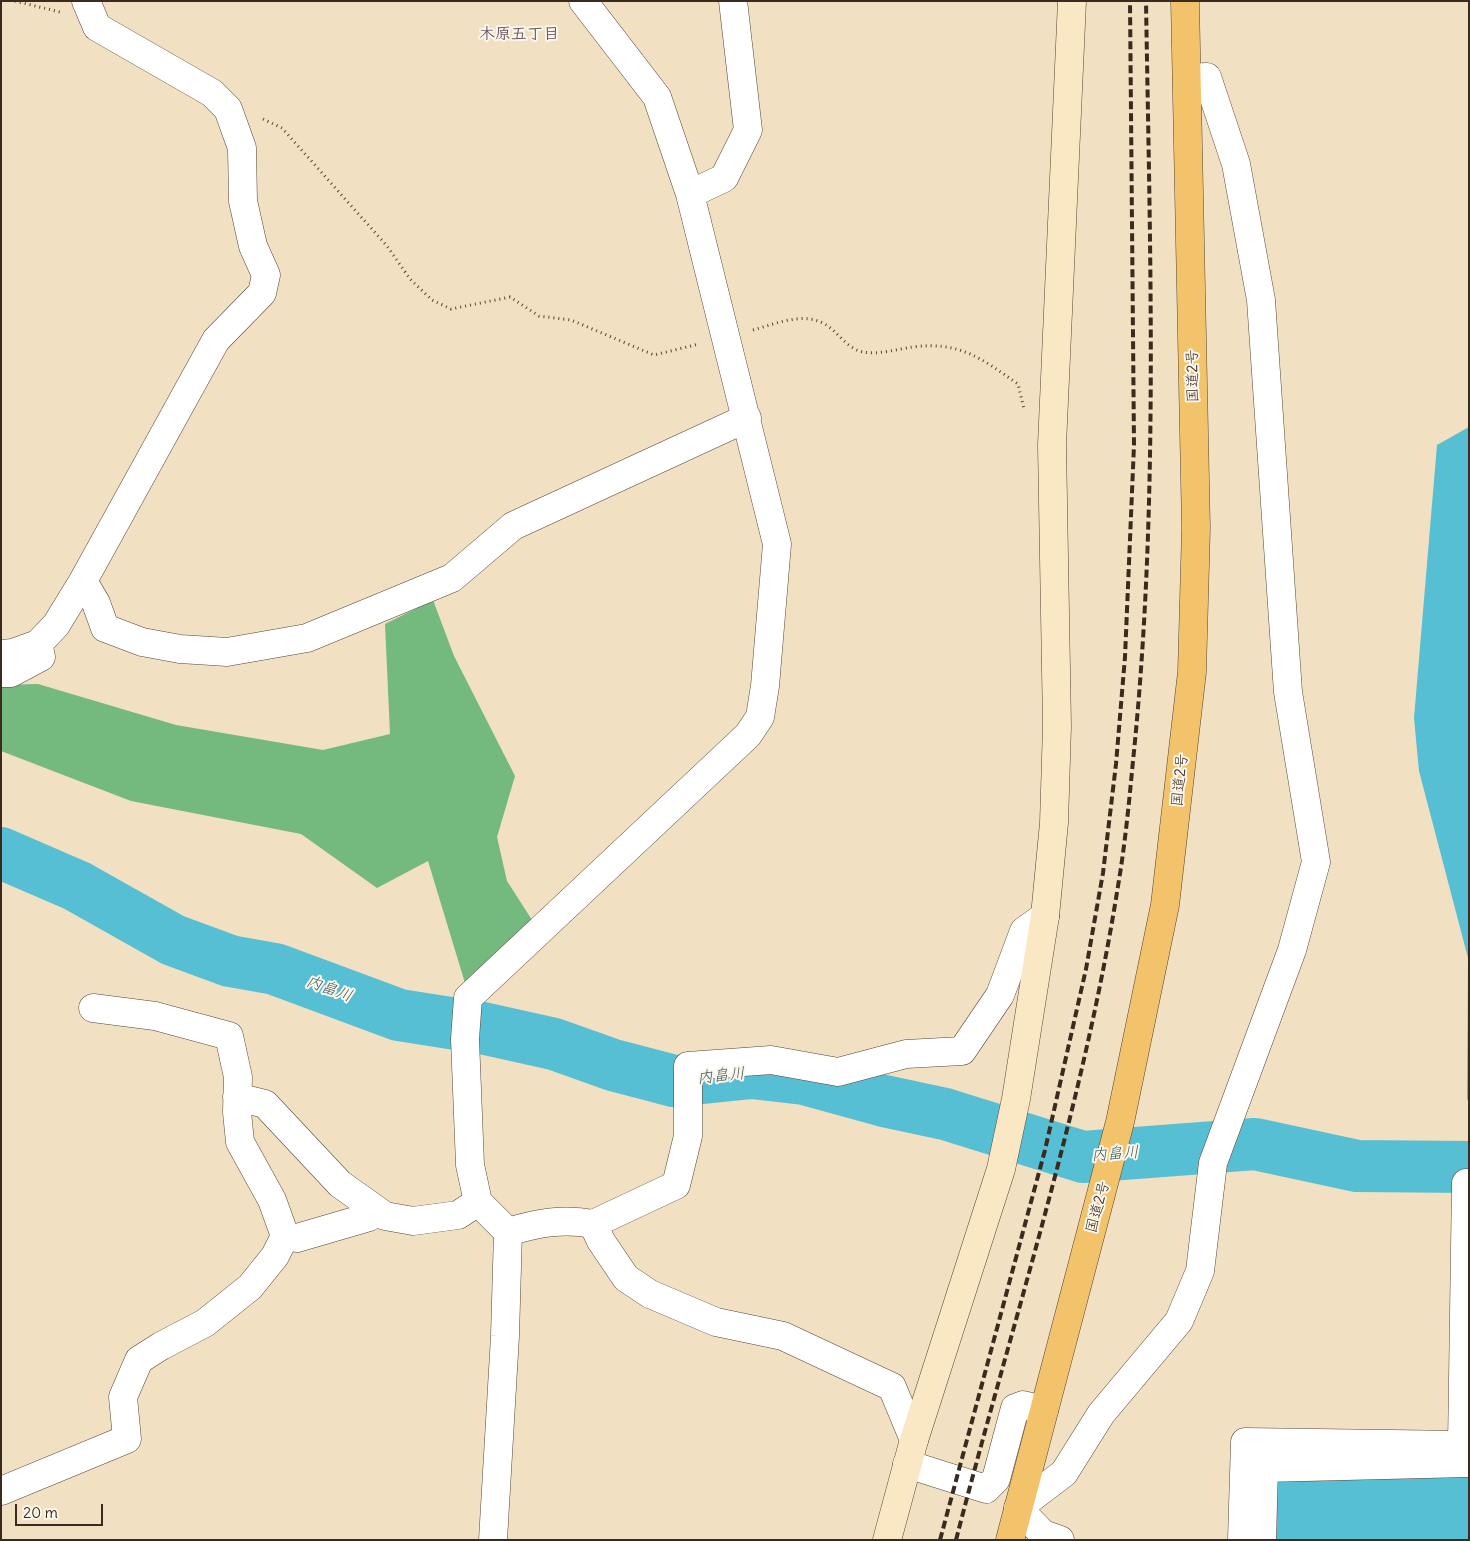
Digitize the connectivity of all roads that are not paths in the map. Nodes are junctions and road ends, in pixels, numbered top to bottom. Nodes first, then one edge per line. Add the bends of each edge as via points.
1 (584, 1) edge
2 (733, 1) edge
3 (1072, 1) edge
4 (1185, 1) edge
5 (87, 5) edge
6 (1187, 78) junction
7 (690, 194) junction
8 (746, 418) junction
9 (83, 581) junction
10 (38, 644) junction
11 (1, 654) edge
12 (1, 673) edge
13 (1044, 916) junction
14 (93, 1008) dead end
15 (237, 1097) junction
16 (1466, 1183) dead end
17 (478, 1202) junction
18 (377, 1211) junction
19 (593, 1224) junction
20 (508, 1232) junction
21 (285, 1236) junction
22 (1044, 1410) junction
23 (910, 1452) junction
24 (1468, 1463) edge
25 (1, 1490) edge
26 (1018, 1508) junction
27 (493, 1540) edge
28 (887, 1540) edge
29 (1010, 1540) edge
30 (1060, 1540) edge
31 (1242, 1540) edge
32 (1262, 1540) edge

1 - 7 street via 657,97
2 - 7 street via 748,130 724,178
3 - 13 street via 1052,445 1057,726 1054,823
4 - 6 highway, 国道2号
5 - 9 street via 97,27 212,93 228,109 242,148 242,200 253,246 266,275 262,293 216,340
6 - 22 highway, 国道2号 via 1196,528 1192,672 1166,905 1120,1122
6 - 26 street via 1207,77 1236,164 1261,300 1288,692 1316,862 1292,950 1213,1163 1200,1271 1179,1321 1101,1414 1064,1473
7 - 8 street
8 - 9 street via 513,526 452,578 307,638 227,652 180,649 142,642 105,628
8 - 17 street via 777,544 760,717 748,735 468,998 465,1039 470,1164
9 - 10 street via 56,625
10 - 11 street
10 - 12 street via 41,657 11,673
13 - 19 street via 1024,931 1000,995 962,1051 906,1054 838,1072 771,1060 688,1079 688,1136 676,1185
13 - 23 street via 1016,1100 1001,1168
14 - 15 street via 155,1016 230,1036 238,1077
15 - 18 street via 265,1104 340,1184
15 - 21 street via 240,1142 272,1200
16 - 31 street via 1462,1445 1245,1442
17 - 18 street via 458,1215 413,1221 385,1216
17 - 20 street
18 - 21 street via 369,1218 297,1238
19 - 20 street via 572,1220
19 - 23 street via 626,1278 650,1294 716,1322 783,1336 892,1388
20 - 27 street
21 - 25 street via 275,1256 250,1287 205,1324 139,1360 123,1397 126,1439
22 - 23 street via 1023,1405 1015,1408 996,1479 986,1489
22 - 26 highway, 国道2号
23 - 28 street
24 - 32 street via 1264,1468
26 - 29 highway, 国道2号
26 - 30 street via 1043,1534

